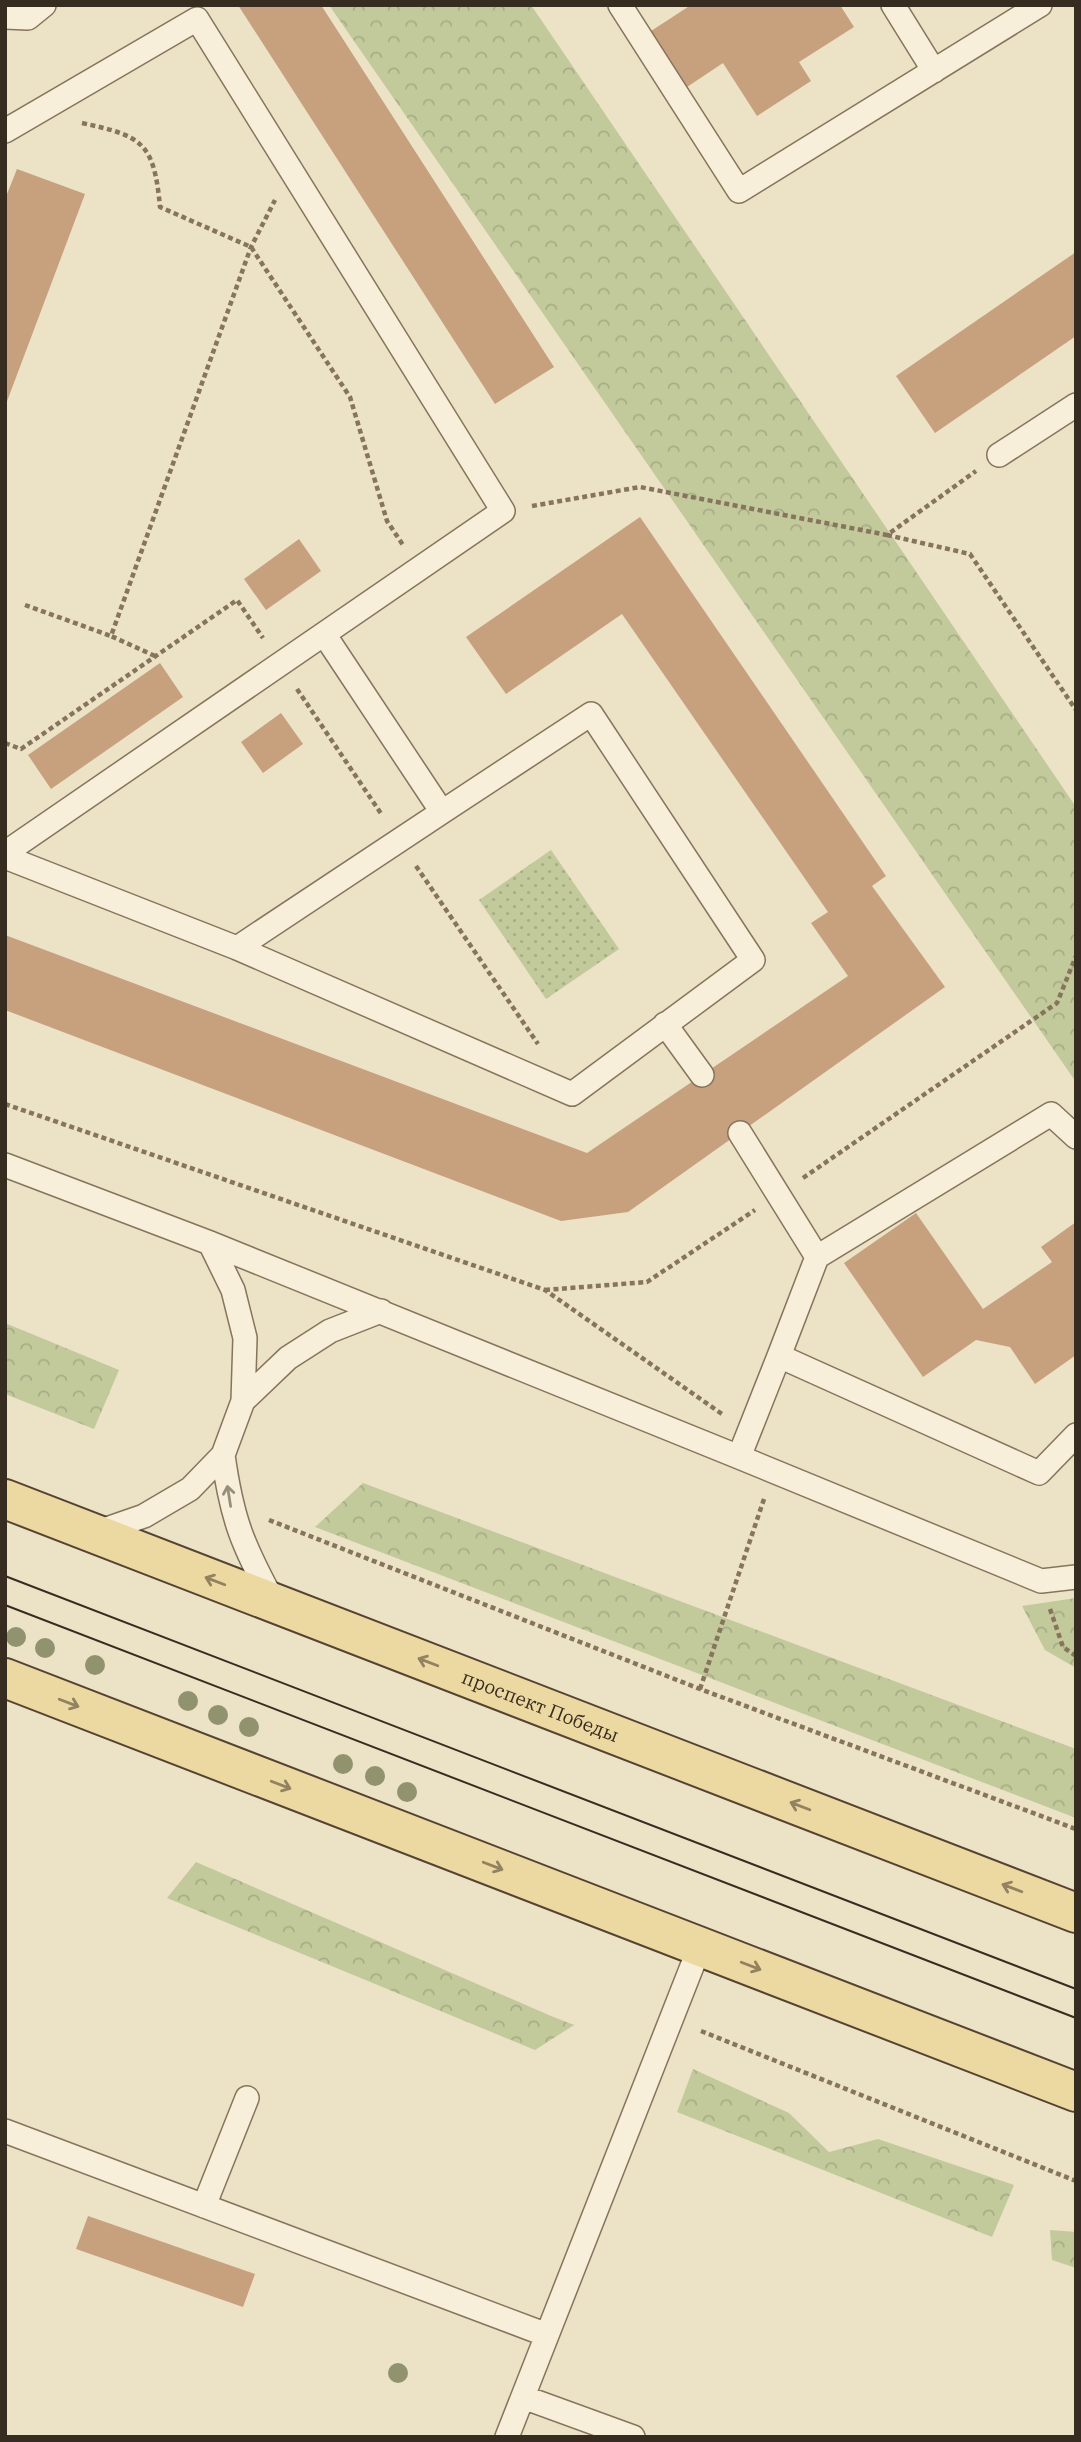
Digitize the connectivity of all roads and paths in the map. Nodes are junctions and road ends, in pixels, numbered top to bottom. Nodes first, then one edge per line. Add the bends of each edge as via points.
1 (44, 5) edge
2 (620, 5) edge
3 (893, 5) edge
4 (1040, 5) edge
5 (5, 17) edge
6 (933, 71) junction
7 (38, 113) junction
8 (5, 131) edge
9 (289, 171) junction
10 (251, 247) junction
11 (1076, 405) edge
12 (999, 455) joint
13 (503, 511) junction
14 (887, 535) junction
15 (419, 569) junction
16 (25, 605) dead end
17 (324, 634) junction
18 (111, 636) junction
19 (155, 656) junction
20 (281, 664) junction
21 (1076, 710) edge
22 (5, 743) edge
23 (442, 812) junction
24 (399, 841) junction
25 (5, 855) edge
26 (237, 948) junction
27 (1076, 956) edge
28 (665, 1024) junction
29 (702, 1075) dead end
30 (572, 1094) junction
31 (5, 1104) edge
32 (740, 1133) dead end
33 (1076, 1137) edge
34 (5, 1165) edge
35 (778, 1195) junction
36 (210, 1243) junction
37 (817, 1257) junction
38 (545, 1290) junction
39 (381, 1311) junction
40 (779, 1356) junction
41 (243, 1401) junction
42 (1076, 1435) edge
43 (223, 1455) junction
44 (739, 1457) junction
45 (773, 1471) junction
46 (5, 1499) edge
47 (267, 1519) dead end
48 (94, 1534) junction
49 (1076, 1577) edge
50 (1041, 1581) junction
51 (274, 1603) junction
52 (1076, 1656) edge
53 (5, 1678) edge
54 (700, 1689) junction
55 (1076, 1829) edge
56 (1076, 1913) edge
57 (700, 1946) junction
58 (701, 2031) dead end
59 (1076, 2092) edge
60 (247, 2098) dead end
61 (5, 2131) edge
62 (1076, 2180) edge
63 (204, 2206) junction
64 (547, 2335) junction
65 (523, 2397) junction
66 (507, 2437) edge
67 (633, 2437) edge

1 - 5 lane via 28,18
2 - 6 lane via 740,191
3 - 6 lane
4 - 6 lane
7 - 8 lane
7 - 9 lane via 197,19
7 - 10 path via 125,132 146,148 158,181 160,207
9 - 10 path
9 - 13 lane
10 - 15 path via 350,397 387,521
10 - 18 path
11 - 12 lane
12 - 14 path
13 - 14 path via 640,487
13 - 15 lane
14 - 21 path via 970,554
15 - 17 lane
16 - 18 path
17 - 20 lane
17 - 23 lane
18 - 19 path
19 - 20 path via 237,600
19 - 22 path via 21,750
20 - 24 path
20 - 25 lane
23 - 24 lane
23 - 28 lane via 592,714 753,960
24 - 26 lane
24 - 30 path
25 - 26 lane
26 - 30 lane
27 - 35 path via 1057,1003
28 - 29 lane
28 - 30 lane
31 - 38 path
32 - 35 lane
33 - 37 lane via 1051,1114
34 - 36 lane
35 - 37 lane
35 - 38 path via 647,1282
36 - 39 lane
36 - 41 lane via 233,1290 245,1338
37 - 40 lane
38 - 44 path via 721,1413
39 - 41 lane via 330,1331 288,1358
39 - 44 lane
40 - 42 lane via 1038,1473
40 - 44 lane
41 - 43 lane
43 - 48 lane via 190,1489 144,1516
51 -> 43 lane via 243,1547 230,1504
44 - 45 lane
45 - 50 lane
45 - 54 path
46 - 48 main road, проспект Победы
47 - 54 path
51 -> 48 main road, проспект Победы
49 - 50 lane
50 - 52 path via 1063,1647
56 -> 51 main road, проспект Победы
53 -> 57 main road
54 - 55 path
57 -> 59 main road
57 - 64 lane
58 - 62 path
60 - 63 lane
61 - 63 lane
63 - 64 lane
64 - 65 lane
65 - 66 lane
65 - 67 lane

